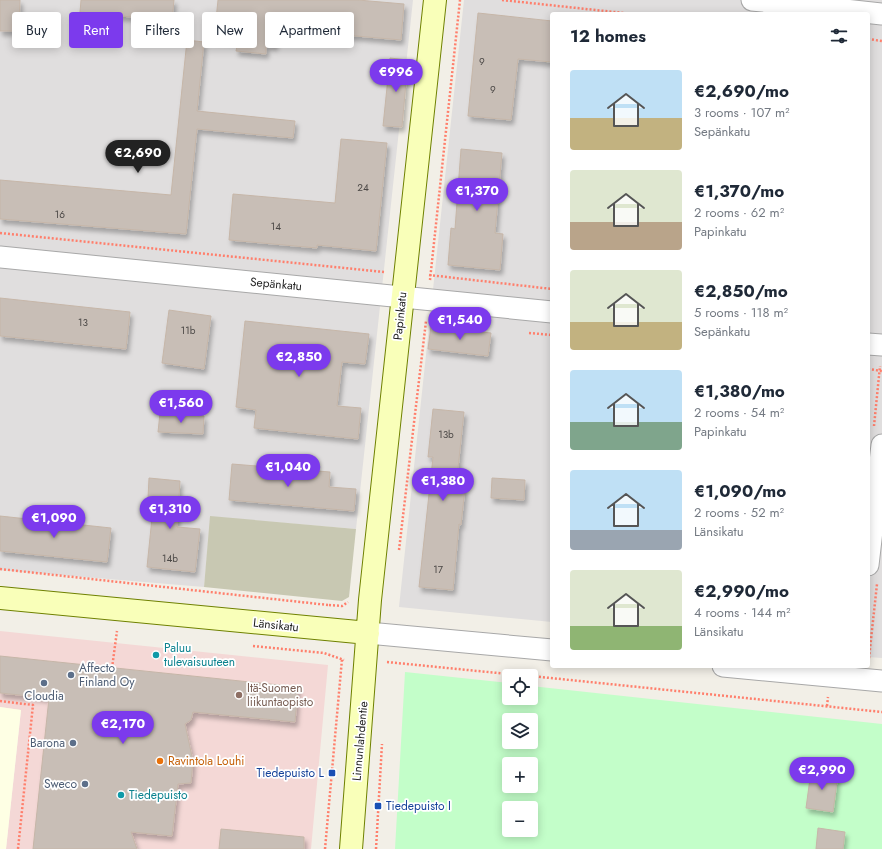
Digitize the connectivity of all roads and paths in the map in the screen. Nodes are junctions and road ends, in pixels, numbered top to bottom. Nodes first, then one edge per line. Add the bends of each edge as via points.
1 (435, 0) edge
2 (460, 0) edge
3 (502, 0) edge
4 (752, 0) edge
5 (613, 12) edge
6 (863, 12) edge
7 (870, 13) edge
8 (882, 14) edge
9 (870, 39) edge
10 (882, 41) edge
11 (0, 233) edge
12 (0, 257) edge
13 (404, 274) junction
14 (431, 276) junction
15 (550, 289) edge
16 (402, 296) junction
17 (428, 299) junction
18 (550, 312) edge
19 (870, 346) edge
20 (881, 354) edge
21 (870, 369) edge
22 (881, 371) edge
23 (878, 439) edge
24 (398, 558) dead end
25 (0, 569) edge
26 (873, 571) edge
27 (0, 598) edge
28 (328, 605) dead end
29 (870, 625) edge
30 (117, 631) dead end
31 (379, 634) junction
32 (550, 650) edge
33 (342, 659) dead end
34 (388, 662) junction
35 (112, 668) dead end
36 (767, 668) edge
37 (387, 670) dead end
38 (856, 672) edge
39 (502, 673) edge
40 (538, 677) edge
41 (882, 681) edge
42 (0, 701) edge
43 (882, 712) edge
44 (383, 738) dead end
45 (18, 849) edge
46 (325, 849) edge
47 (351, 849) edge
48 (376, 849) edge

1 - 13 street, Papinkatu
2 - 14 path
3 - 5 path
4 - 6 street
7 - 8 street
9 - 10 path
11 - 13 path
12 - 16 street, Sepänkatu
13 - 14 path
13 - 16 street, Papinkatu
14 - 15 path
14 - 17 path
16 - 17 street, Sepänkatu
16 - 31 street, Papinkatu
17 - 18 street, Sepänkatu
17 - 24 path
19 - 20 street
20 - 22 path
21 - 22 path
22 - 23 path
23 - 26 street
25 - 28 path
26 - 29 path
27 - 31 street, Länsikatu
30 - 35 path
31 - 32 street, Länsikatu
31 - 34 path
31 - 47 street, Linnunlahdentie
33 - 46 path
34 - 37 path
34 - 39 path
36 - 38 street
38 - 41 street
40 - 43 path
42 - 45 path via 33,705
44 - 48 path

